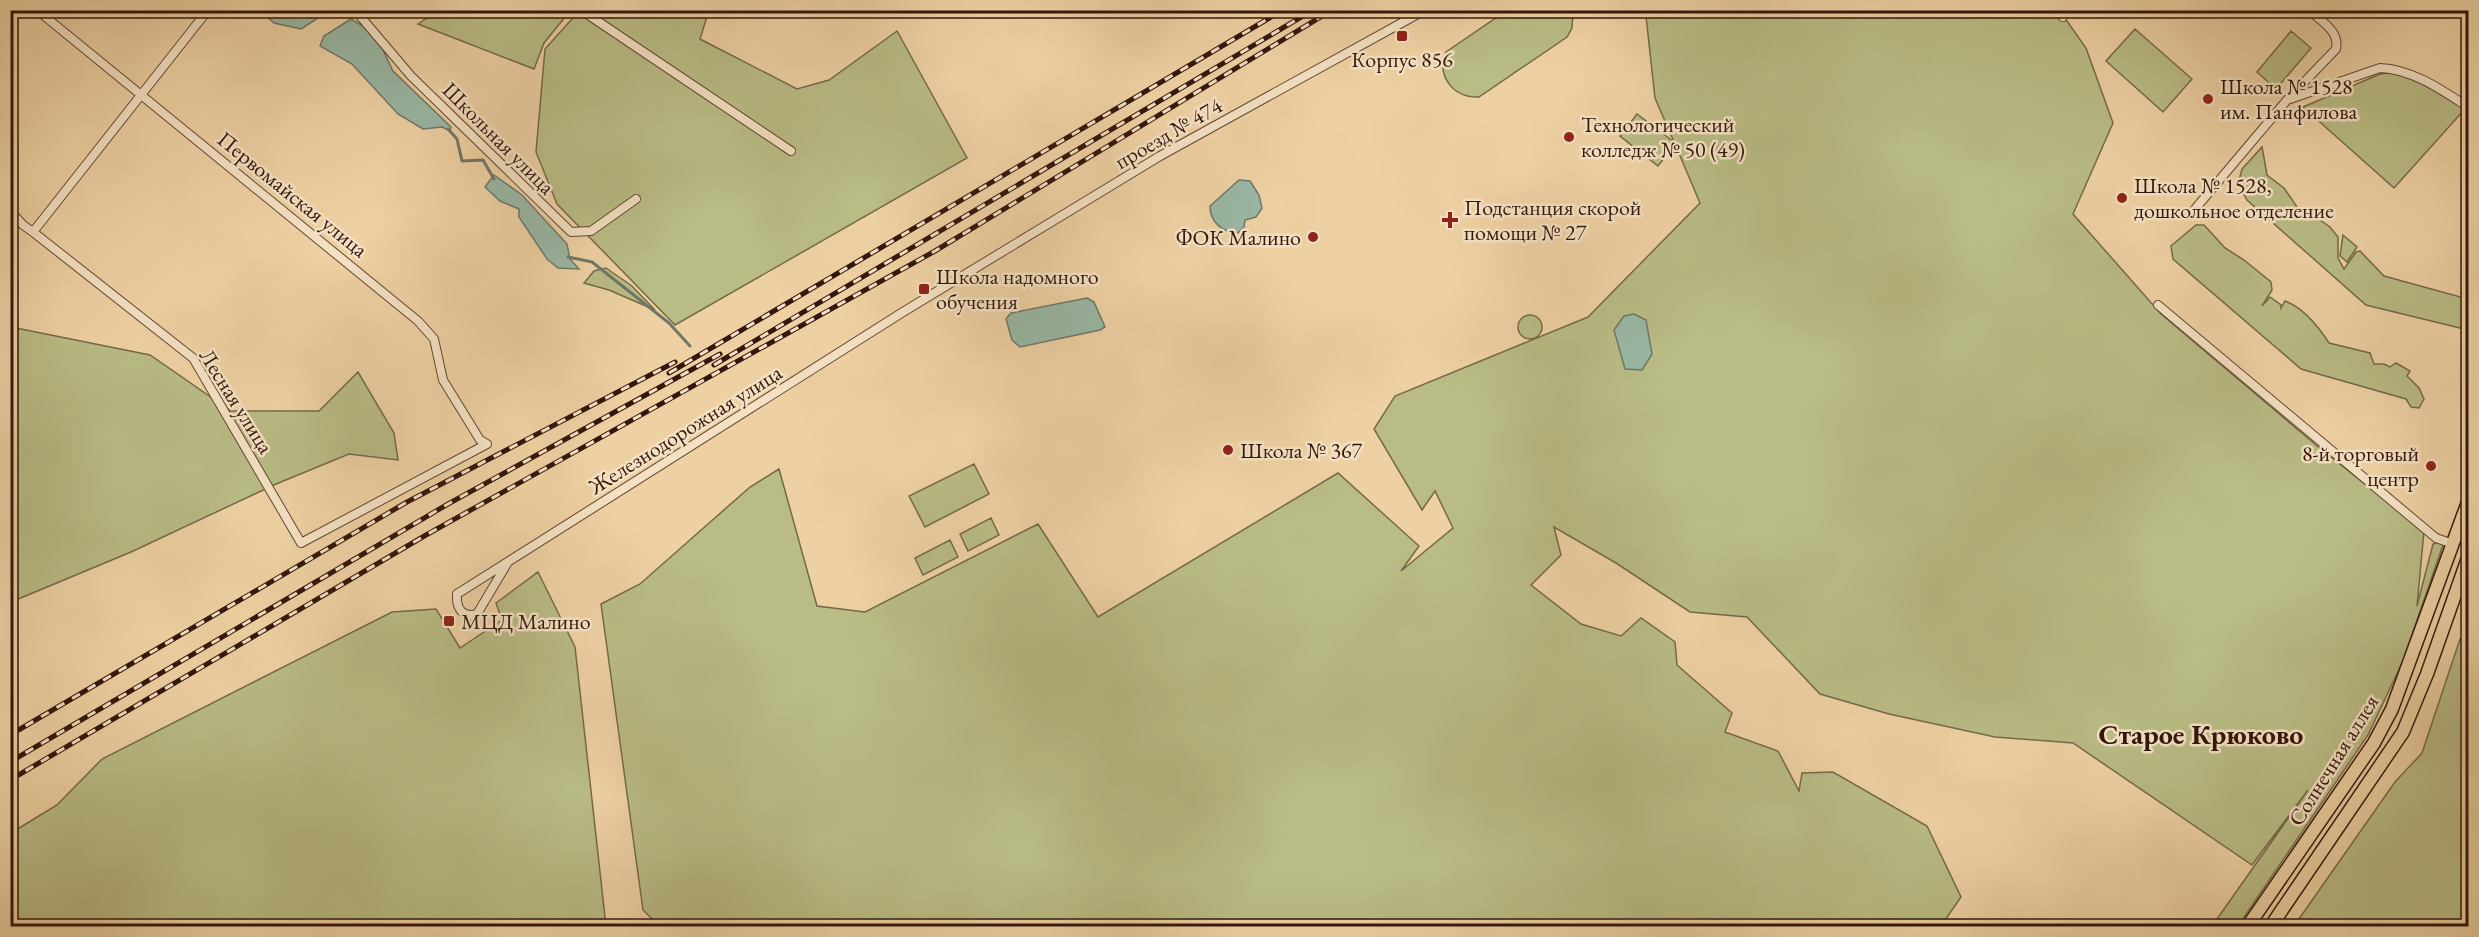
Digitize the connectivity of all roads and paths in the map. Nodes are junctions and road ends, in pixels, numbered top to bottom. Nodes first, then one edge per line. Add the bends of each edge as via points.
1 (37, 10) edge
2 (208, 10) edge
3 (355, 10) edge
4 (581, 10) edge
5 (1425, 10) edge
6 (2309, 10) edge
7 (141, 93) junction
8 (2287, 100) junction
9 (2469, 107) edge
10 (791, 151) dead end
11 (636, 199) dead end
12 (2195, 209) dead end
13 (10, 211) edge
14 (33, 232) junction
15 (933, 294) joint
16 (2158, 305) dead end
17 (2469, 502) edge
18 (302, 543) joint
19 (2453, 544) junction
20 (2469, 558) edge
21 (508, 562) junction
22 (2248, 927) edge
23 (2271, 927) edge

1 - 7 street, Первомайская улица
2 - 7 street
3 - 11 street, Школьная улица via 411,76 571,231 591,231
4 - 10 street
5 - 15 street, проезд № 474 via 1160,156
6 - 8 street via 2338,41 2336,49
7 - 14 street
7 - 18 street, Первомайская улица via 418,321 434,339 443,380 480,440 487,444
8 - 9 street via 2380,68 2394,69 2437,86
8 - 12 street
13 - 14 street, Лесная улица
14 - 18 street, Лесная улица via 193,358
15 - 21 street, Железнодорожная улица
16 - 19 street via 2436,538
17 - 19 main road, Солнечная аллея
19 - 22 main road, Солнечная аллея via 2392,710 2374,743
20 - 23 main road, Солнечная аллея via 2403,732
21 - 21 street, Железнодорожная улица via 477,614 462,612 456,604 457,594

